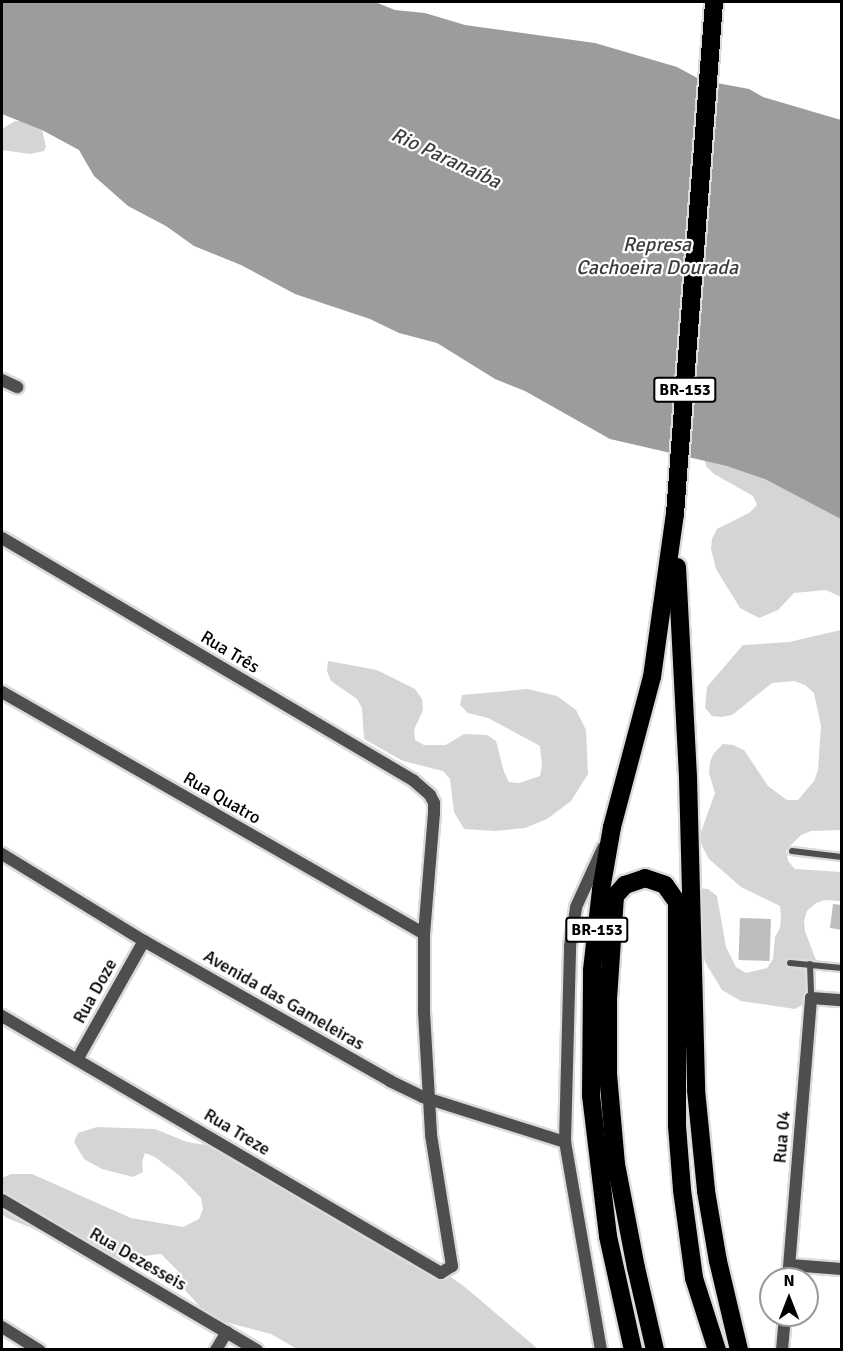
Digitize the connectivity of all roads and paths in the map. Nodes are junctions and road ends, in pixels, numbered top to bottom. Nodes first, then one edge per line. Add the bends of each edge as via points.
1 (714, 2) edge
2 (719, 2) edge
3 (713, 21) junction
4 (2, 380) edge
5 (17, 387) dead end
6 (675, 514) junction
7 (2, 538) edge
8 (2, 692) edge
9 (612, 827) junction
10 (792, 851) dead end
11 (2, 854) edge
12 (842, 857) edge
13 (424, 934) junction
14 (144, 941) junction
15 (790, 963) dead end
16 (810, 964) junction
17 (842, 968) edge
18 (811, 998) junction
19 (842, 1000) edge
20 (2, 1016) edge
21 (78, 1058) junction
22 (429, 1099) junction
23 (565, 1142) junction
24 (2, 1200) edge
25 (790, 1265) joint
26 (842, 1269) edge
27 (2, 1327) edge
28 (784, 1327) edge
29 (227, 1332) junction
30 (39, 1350) edge
31 (216, 1350) edge
32 (257, 1350) edge
33 (601, 1350) edge
34 (633, 1350) edge
35 (655, 1350) edge
36 (717, 1350) edge
37 (739, 1350) edge
38 (782, 1350) edge

1 - 3 highway, BR-153
2 - 3 highway, BR-153
3 - 6 highway, BR-153
4 - 5 street
6 - 9 highway, BR-153 via 652,676
6 - 37 highway, BR-153 via 688,777 696,1090 706,1191
7 - 13 street, Rua Três via 414,781 430,795 434,803
8 - 13 street, Rua Quatro
9 - 23 street via 576,907 570,946
9 - 34 highway, BR-153 via 592,970 591,1095 608,1236
10 - 12 lane
11 - 14 street, Avenida das Gameleiras
13 - 22 street
14 - 21 street, Rua Doze
14 - 22 street, Avenida das Gameleiras via 390,1081
15 - 16 lane
16 - 17 lane
16 - 18 lane
18 - 19 street
18 - 25 street, Rua 04
20 - 21 street, Rua Treze
21 - 22 street, Rua Treze via 441,1273 452,1266
22 - 23 street, Avenida das Gameleiras
23 - 33 street
24 - 29 street, Rua Dezesseis
25 - 26 street
27 - 30 street
28 - 38 street
29 - 31 street
29 - 32 street, Rua Dezesseis
35 - 36 highway via 616,1164 608,1074 615,896 625,885 645,878 665,885 677,902 676,1126 694,1278

